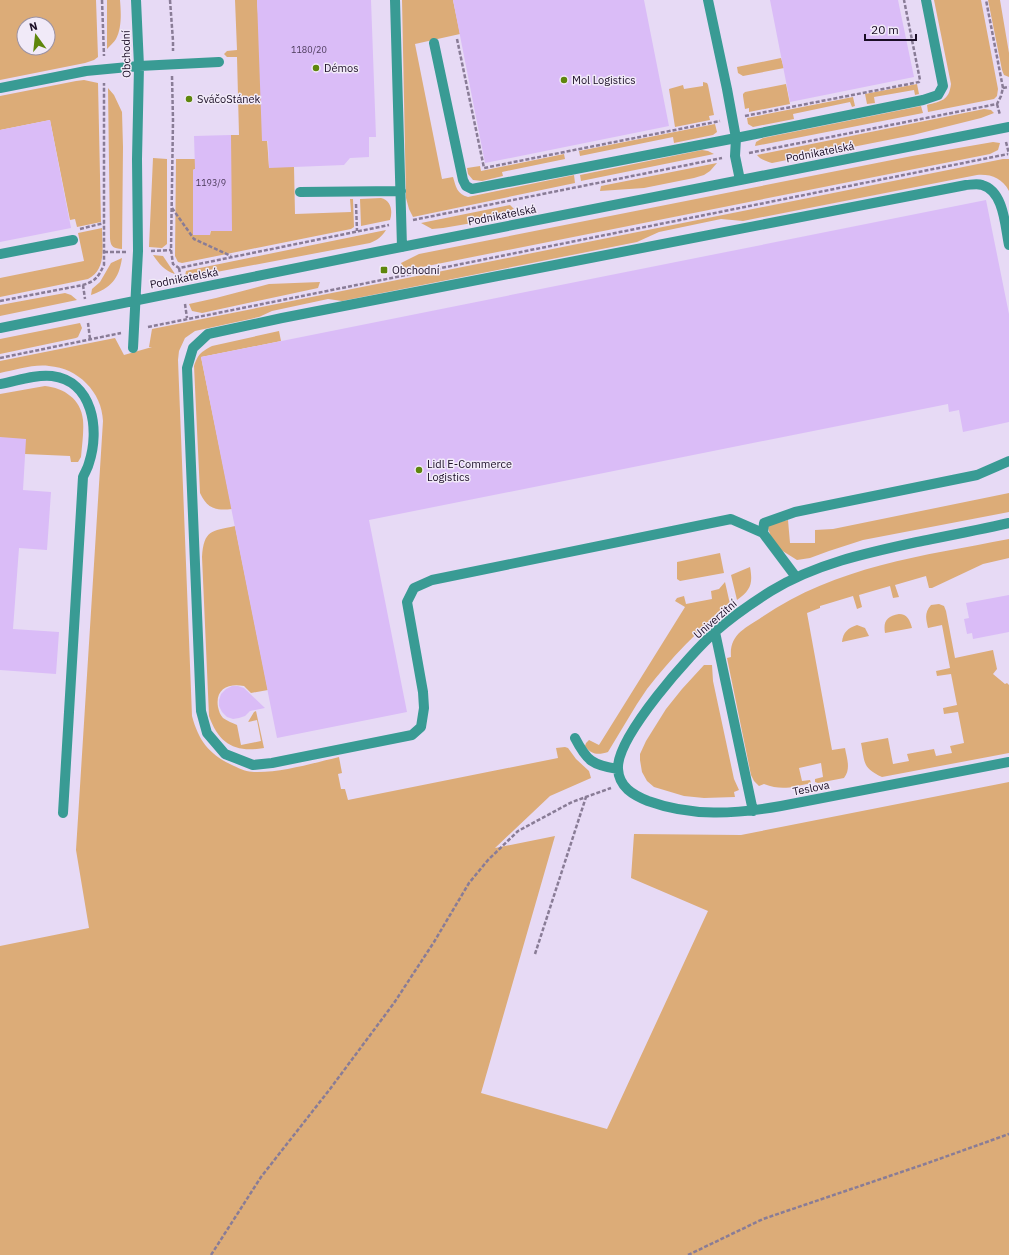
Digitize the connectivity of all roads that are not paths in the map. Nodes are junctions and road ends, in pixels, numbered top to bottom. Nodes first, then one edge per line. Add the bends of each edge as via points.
1 (136, 0) edge
2 (395, 0) edge
3 (708, 0) edge
4 (926, 0) edge
5 (434, 43) dead end
6 (219, 62) dead end
7 (139, 66) junction
8 (0, 88) edge
9 (1009, 127) edge
10 (736, 138) junction
11 (740, 180) junction
12 (401, 191) junction
13 (300, 192) dead end
14 (73, 240) road end
15 (1009, 245) edge
16 (402, 247) junction
17 (0, 254) edge
18 (136, 300) junction
19 (0, 328) edge
20 (133, 348) dead end
21 (0, 384) edge
22 (1009, 461) edge
23 (1009, 523) edge
24 (763, 533) junction
25 (796, 577) junction
26 (715, 632) junction
27 (575, 738) dead end
28 (1009, 762) edge
29 (618, 769) junction
30 (622, 784) joint
31 (753, 811) junction
32 (63, 813) dead end

1 - 7 street, Obchodní
2 - 12 street
3 - 10 street
4 - 10 street via 943,86 938,95
5 - 10 street via 463,180 466,186 472,189
6 - 7 street
7 - 8 street via 86,71
7 - 18 street, Obchodní
9 - 11 street, Podnikatelská
10 - 11 street
11 - 16 street, Podnikatelská
12 - 13 street
12 - 16 street
14 - 17 street
15 - 24 street via 1000,204 994,191 981,184 966,185 282,318 208,334 193,348 187,368 201,711 207,733 225,754 253,765 412,735 421,727 423,692 407,602 414,588 432,580 731,519
16 - 18 street, Podnikatelská
18 - 19 street, Podnikatelská
18 - 20 street, Obchodní
21 - 32 street via 41,376 63,379 84,395 90,406 93,421 93,444 89,463 82,477
22 - 24 street via 977,475 796,512 764,523
23 - 25 street, Univerzitní via 877,550 828,564
24 - 25 street
25 - 26 street, Univerzitní via 736,614
26 - 29 street, Univerzitní via 651,704 625,745
26 - 31 street
27 - 29 street via 584,755 592,761 604,767
28 - 31 street, Teslova
29 - 30 street, Univerzitní
30 - 31 street, Teslova via 641,798 683,811

